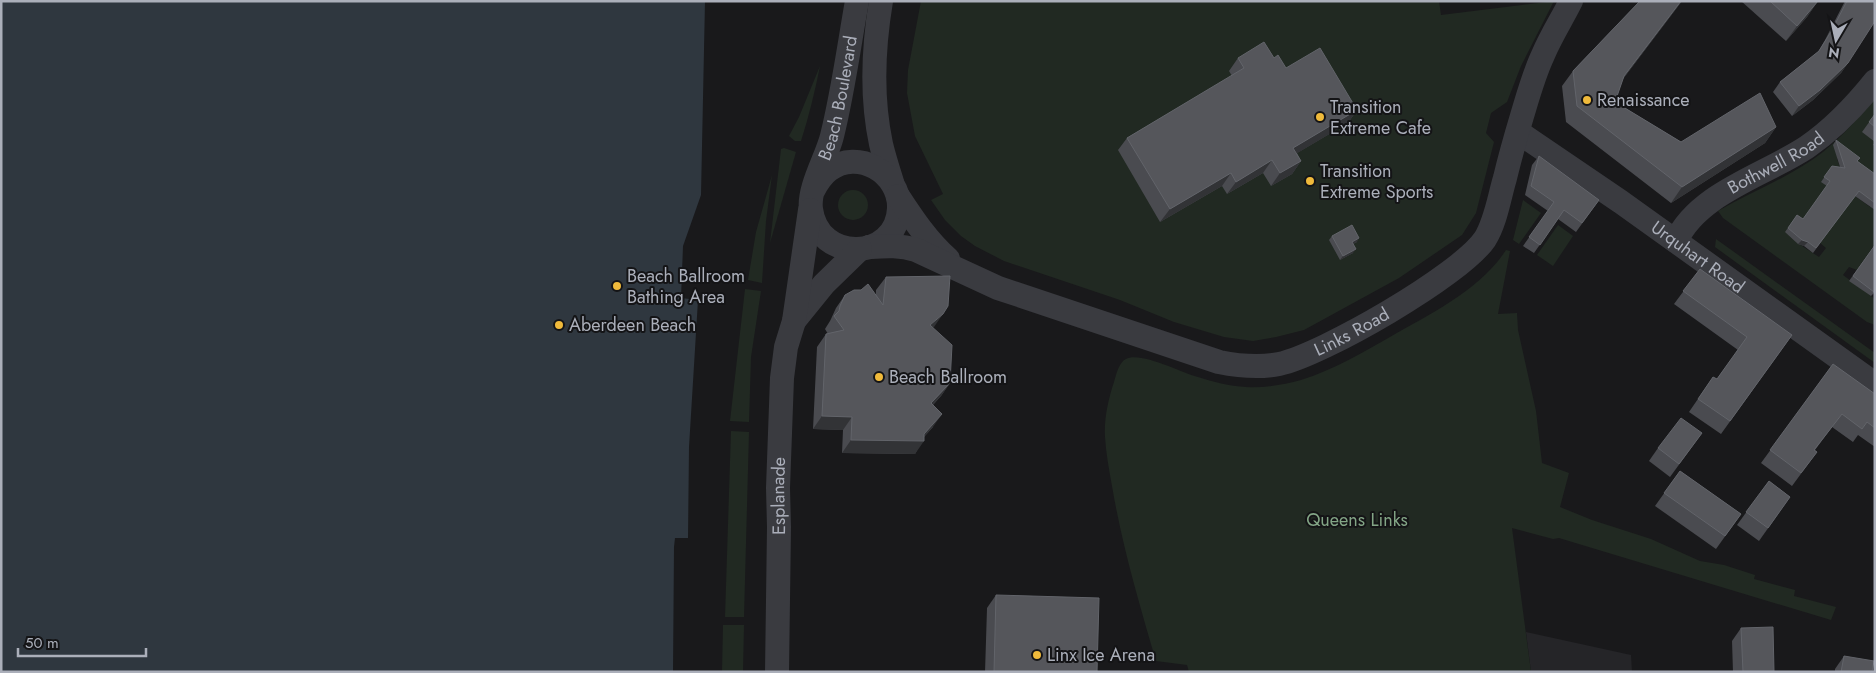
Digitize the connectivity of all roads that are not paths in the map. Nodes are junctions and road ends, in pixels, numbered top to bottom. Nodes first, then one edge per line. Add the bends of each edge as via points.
1 (857, 1) edge
2 (881, 1) edge
3 (1571, 1) edge
4 (1875, 80) edge
5 (1518, 132) junction
6 (895, 189) junction
7 (812, 198) junction
8 (1676, 242) junction
9 (864, 248) junction
10 (960, 269) junction
11 (794, 321) junction
12 (1875, 384) edge
13 (777, 672) edge

1 - 7 street, Beach Boulevard via 832,137
2 - 6 street, Beach Boulevard via 874,45 873,87 881,144
3 - 5 street, Links Road via 1543,55
4 - 8 street, Bothwell Road via 1847,113 1807,147 1700,209 1680,231
5 - 8 street, Urquhart Road
5 - 10 street, Links Road via 1491,225 1477,249 1451,271 1371,322 1325,347 1280,364 1245,366 1219,362 998,288
6 - 7 street via 882,171 870,164 843,163 820,179
6 - 9 street via 899,209 896,221 885,237
6 - 10 street, Links Road via 931,242
7 - 9 street via 815,224 825,239 848,249
7 - 11 street, Esplanade
8 - 12 street, Urquhart Road
9 - 10 street, Links Road via 906,246
9 - 11 street, Esplanade via 824,284
11 - 13 street, Esplanade via 782,378

